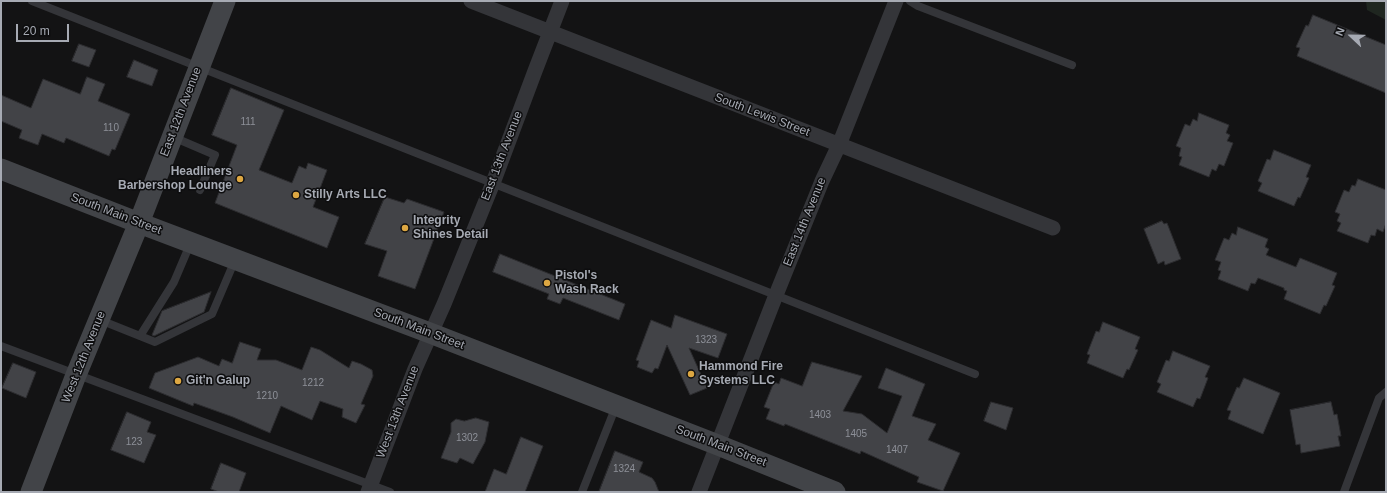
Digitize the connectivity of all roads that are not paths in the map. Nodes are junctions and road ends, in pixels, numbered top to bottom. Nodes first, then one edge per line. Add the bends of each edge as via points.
1 (32, 1) edge
2 (225, 1) edge
3 (471, 1) edge
4 (562, 1) edge
5 (896, 1) edge
6 (910, 1) edge
7 (551, 32) junction
8 (1072, 65) dead end
9 (199, 67) junction
10 (172, 137) junction
11 (839, 145) junction
12 (1, 169) edge
13 (493, 183) junction
14 (200, 190) dead end
15 (139, 223) junction
16 (1053, 228) dead end
17 (190, 242) junction
18 (236, 259) junction
19 (776, 295) junction
20 (99, 320) junction
21 (430, 333) junction
22 (140, 336) junction
23 (1, 346) edge
24 (76, 374) junction
25 (975, 374) dead end
26 (1386, 392) edge
27 (616, 406) junction
28 (718, 445) junction
29 (369, 488) edge
30 (31, 492) edge
31 (390, 492) edge
32 (582, 492) edge
33 (699, 492) edge
34 (835, 492) edge
35 (1344, 492) edge

1 - 9 lane
2 - 9 main road, East 12th Avenue
3 - 7 street, South Lewis Street
4 - 7 street, East 13th Avenue
5 - 11 street, East 14th Avenue
6 - 8 lane
7 - 11 street, South Lewis Street
7 - 13 street, East 13th Avenue
9 - 10 main road, East 12th Avenue
9 - 13 lane
10 - 14 lane via 214,155
10 - 15 main road, East 12th Avenue
11 - 16 street, South Lewis Street
11 - 19 street, East 14th Avenue
12 - 15 main road, South Main Street
13 - 19 lane
13 - 21 street, East 13th Avenue
15 - 17 main road, South Main Street
15 - 20 main road, West 12th Avenue
17 - 18 main road, South Main Street
17 - 22 lane via 174,282
18 - 21 main road, South Main Street
18 - 22 lane via 212,314 155,342
19 - 25 lane
19 - 28 street, East 14th Avenue
20 - 22 lane
20 - 24 main road, West 12th Avenue
21 - 27 main road, South Main Street
21 - 29 street, West 13th Avenue
23 - 24 lane
24 - 29 lane
24 - 30 main road, West 12th Avenue
26 - 35 lane via 1379,398
27 - 28 main road, South Main Street
27 - 32 lane
28 - 33 street, East 14th Avenue
28 - 34 main road, South Main Street
29 - 31 lane

